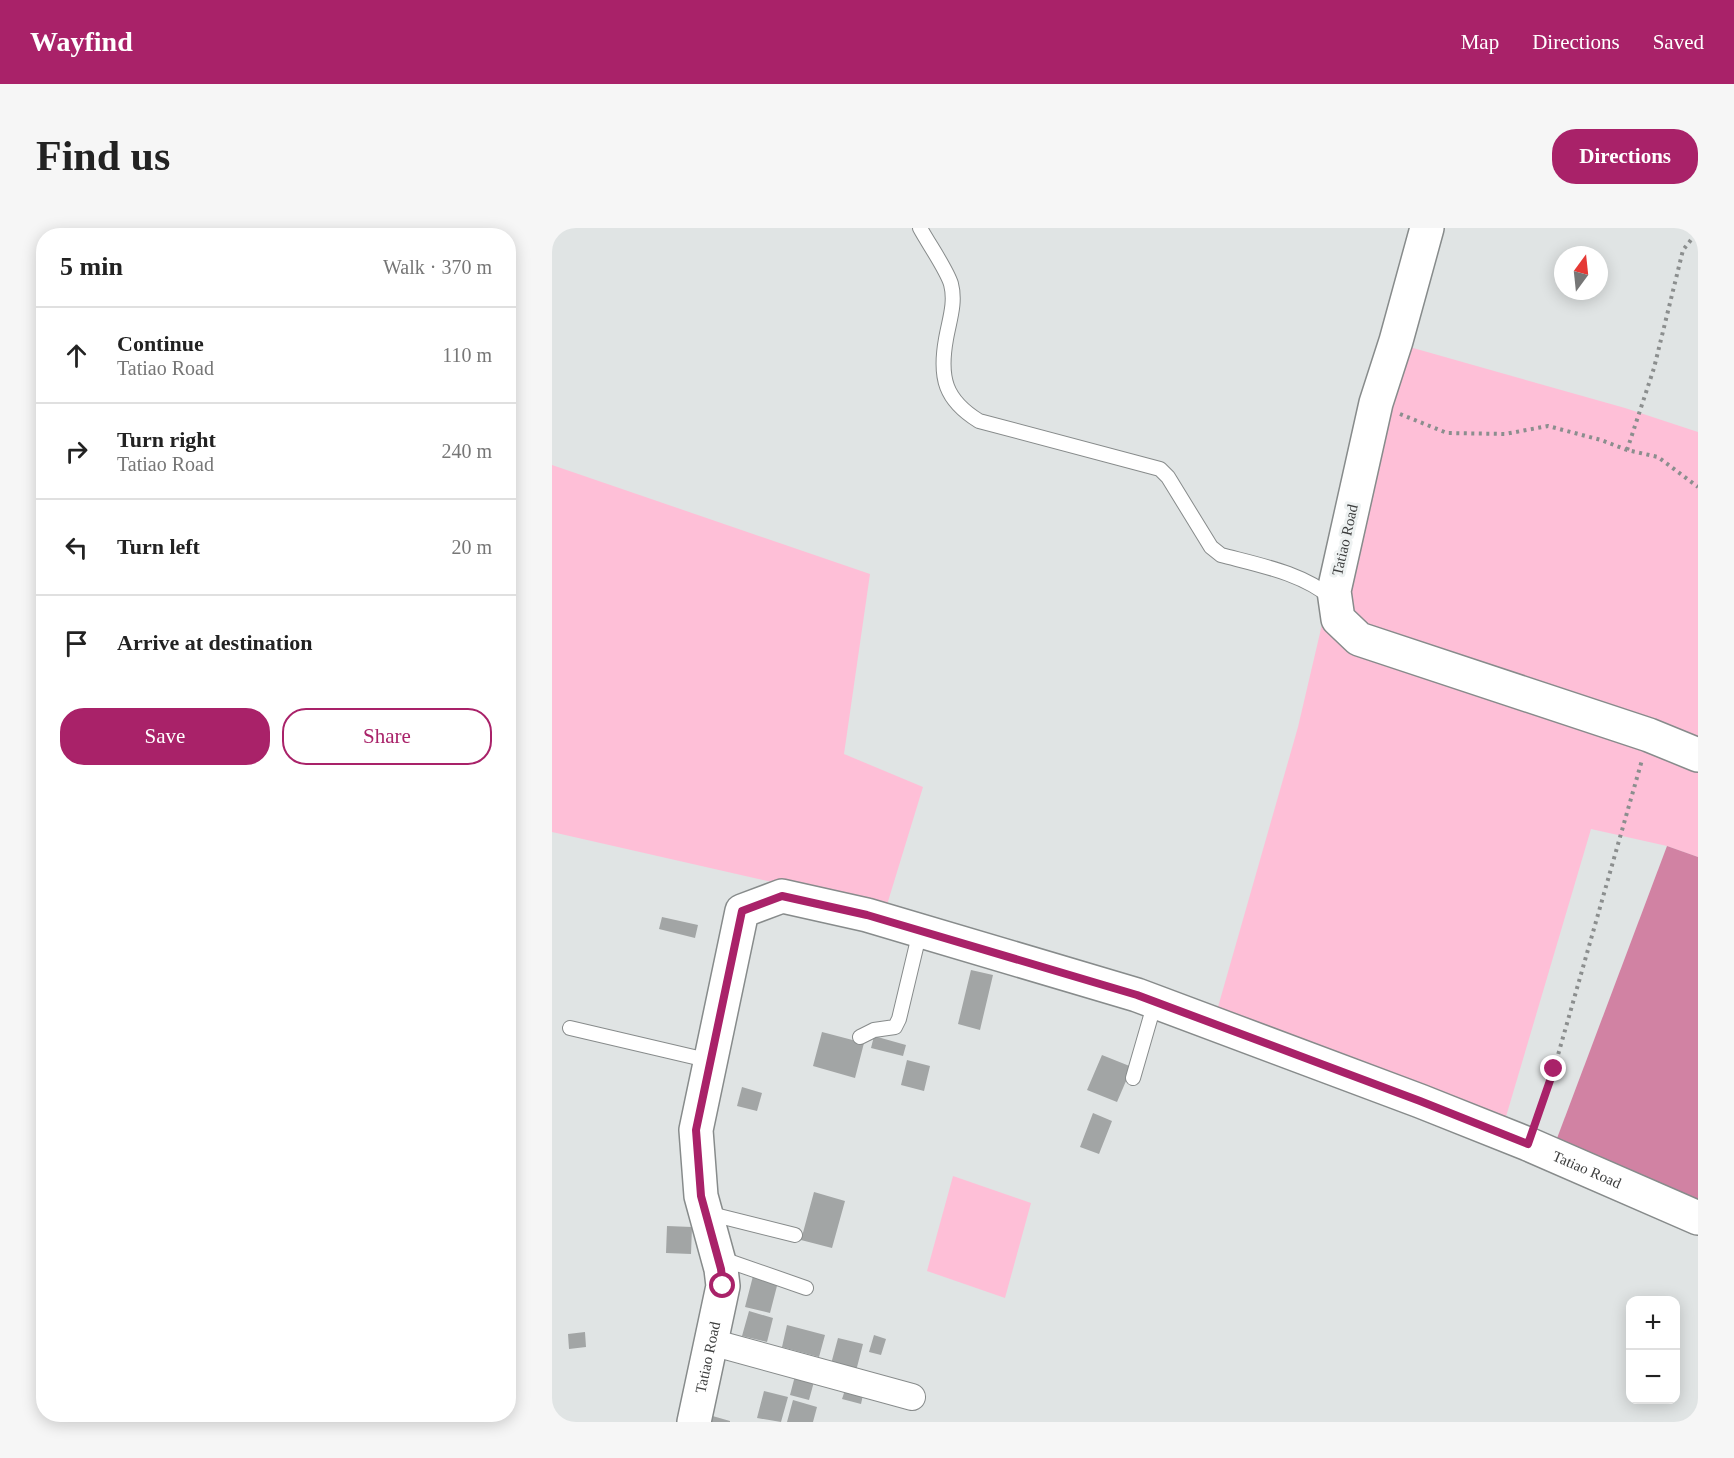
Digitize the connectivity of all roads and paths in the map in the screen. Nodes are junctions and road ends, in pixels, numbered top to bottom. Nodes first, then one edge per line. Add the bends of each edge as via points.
1 (920, 228) edge
2 (1427, 228) edge
3 (1698, 231) edge
4 (1376, 403) junction
5 (1627, 450) junction
6 (1698, 487) edge
7 (1335, 601) junction
8 (1649, 735) junction
9 (1698, 755) edge
10 (920, 931) junction
11 (1155, 1002) junction
12 (570, 1028) dead end
13 (860, 1037) dead end
14 (711, 1061) junction
15 (1133, 1078) dead end
16 (1528, 1144) junction
17 (705, 1213) junction
18 (1698, 1218) edge
19 (795, 1235) dead end
20 (718, 1258) junction
21 (806, 1288) dead end
22 (711, 1342) junction
23 (912, 1397) dead end
24 (694, 1422) edge

1 - 7 lane via 951,285 952,315 944,364 946,385 963,411 980,421 1160,469 1211,547 1221,555 1300,578 1321,588
2 - 4 street, Tatiao Road
3 - 5 path via 1683,250 1654,368
4 - 5 path via 1447,433 1505,434 1548,426
4 - 7 street, Tatiao Road via 1334,591
5 - 6 path via 1658,457
7 - 8 street via 1338,619 1359,639
8 - 9 street
8 - 16 path via 1557,1058
10 - 11 street, Tatiao Road
10 - 13 lane via 895,1027
10 - 14 street, Tatiao Road via 782,896 742,911
11 - 15 lane
11 - 16 street, Tatiao Road
12 - 14 lane
14 - 17 street, Tatiao Road via 696,1130
16 - 18 street, Tatiao Road
17 - 19 lane
17 - 20 street, Tatiao Road
20 - 21 lane
20 - 22 street, Tatiao Road via 723,1286
22 - 23 street
22 - 24 street, Tatiao Road

